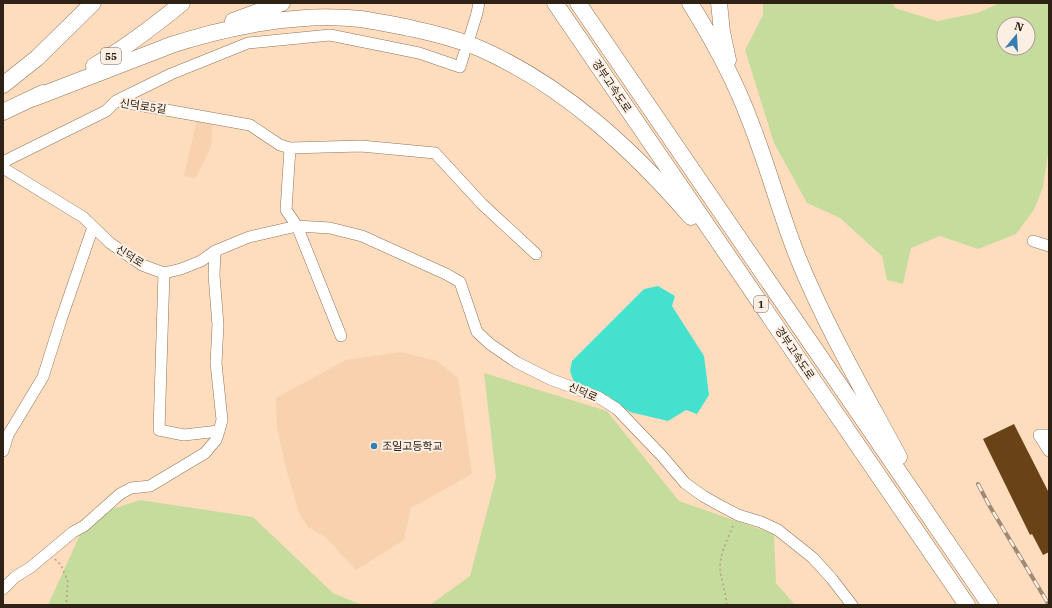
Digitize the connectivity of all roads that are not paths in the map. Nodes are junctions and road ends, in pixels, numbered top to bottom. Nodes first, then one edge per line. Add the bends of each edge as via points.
1 (93, 3) edge
2 (182, 3) edge
3 (282, 3) edge
4 (479, 3) edge
5 (555, 3) edge
6 (578, 3) edge
7 (690, 3) edge
8 (719, 3) edge
9 (470, 36) dead end
10 (165, 47) junction
11 (464, 54) dead end
12 (3, 85) edge
13 (34, 98) junction
14 (740, 98) junction
15 (116, 101) junction
16 (3, 112) edge
17 (290, 148) junction
18 (3, 162) edge
19 (3, 168) edge
20 (297, 226) junction
21 (93, 227) junction
22 (1033, 241) dead end
23 (1049, 246) edge
24 (215, 252) junction
25 (536, 254) dead end
26 (164, 273) junction
27 (751, 289) junction
28 (341, 336) dead end
29 (219, 431) junction
30 (1049, 435) edge
31 (3, 451) edge
32 (1049, 451) edge
33 (941, 534) junction
34 (3, 589) edge
35 (852, 605) edge
36 (967, 605) edge
37 (990, 605) edge

1 - 12 highway via 37,58
2 - 13 highway, 55 via 114,54
3 - 10 highway
4 - 9 street
5 - 27 highway, 경부고속도로 / 1
6 - 33 highway, 경부고속도로 / 1
7 - 14 highway
8 - 14 highway via 726,52
10 - 13 highway
10 - 27 highway via 205,34 242,26 340,18 402,26 479,48 546,85 608,132 676,199
11 - 15 street via 460,67 419,53 330,35 248,43 171,74
13 - 16 highway, 55
14 - 33 highway via 812,291
15 - 17 street, 신덕로5길 via 250,125 280,146
15 - 18 street, 신덕로5길 via 106,111
17 - 20 street via 286,210
17 - 25 street via 361,146 435,153 482,204
19 - 21 street, 신덕로 via 83,217
20 - 24 street, 신덕로 via 249,237
20 - 28 street
20 - 35 street, 신덕로 via 330,228 362,236 460,282 477,332 490,344 516,362 598,397 617,409 685,484 738,515 778,530 813,558
21 - 26 street, 신덕로 via 110,244 142,266
21 - 31 street via 44,377 8,435
22 - 23 street
24 - 26 street, 신덕로 via 201,261
24 - 29 street via 218,325 216,363 222,420
26 - 29 street via 159,430 184,435
27 - 36 highway, 경부고속도로 / 1
29 - 34 street via 216,440 205,453 150,486 131,488 120,494 84,526 15,577
30 - 32 street via 1039,435
33 - 37 highway, 경부고속도로 / 1

